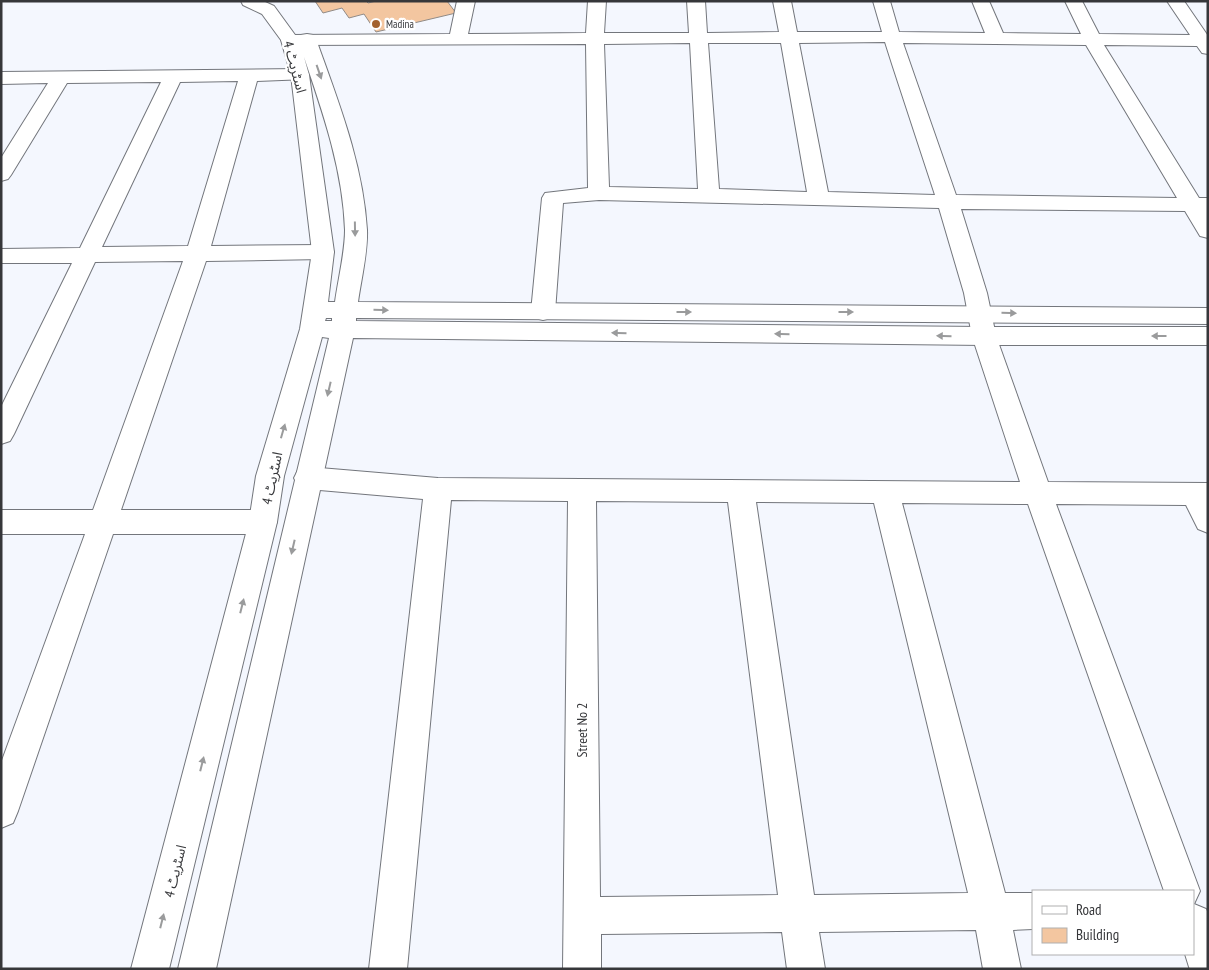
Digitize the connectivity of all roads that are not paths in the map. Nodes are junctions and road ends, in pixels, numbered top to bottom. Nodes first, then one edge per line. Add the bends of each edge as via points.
1 (249, 1) edge
2 (278, 1) edge
3 (466, 1) edge
4 (597, 1) edge
5 (696, 1) edge
6 (782, 1) edge
7 (881, 1) edge
8 (980, 1) edge
9 (1073, 1) edge
10 (1175, 1) edge
11 (892, 37) junction
12 (699, 38) junction
13 (789, 38) junction
14 (595, 39) junction
15 (997, 39) junction
16 (299, 40) junction
17 (458, 40) junction
18 (1093, 40) junction
19 (1206, 44) edge
20 (300, 75) junction
21 (249, 76) junction
22 (173, 77) junction
23 (1, 78) edge
24 (61, 78) junction
25 (1, 175) edge
26 (599, 192) junction
27 (709, 196) junction
28 (819, 199) junction
29 (950, 202) junction
30 (1200, 205) edge
31 (1208, 232) edge
32 (324, 252) junction
33 (87, 255) junction
34 (197, 255) junction
35 (1, 256) edge
36 (543, 312) junction
37 (1208, 316) edge
38 (313, 319) junction
39 (344, 320) junction
40 (983, 324) junction
41 (1208, 336) edge
42 (1, 434) edge
43 (308, 478) junction
44 (438, 489) junction
45 (582, 491) junction
46 (741, 492) junction
47 (885, 493) junction
48 (1038, 494) junction
49 (1201, 494) edge
50 (103, 521) junction
51 (1208, 521) edge
52 (1, 522) edge
53 (263, 522) junction
54 (1, 811) edge
55 (1182, 890) edge
56 (1208, 908) edge
57 (1194, 909) edge
58 (991, 911) junction
59 (1032, 911) edge
60 (798, 914) junction
61 (582, 916) junction
62 (1194, 925) edge
63 (1208, 966) edge
64 (150, 969) edge
65 (197, 969) edge
66 (388, 969) edge
67 (582, 969) edge
68 (806, 969) edge
69 (1002, 969) edge

1 - 16 street, اسٹریٹ 4 via 268,10
2 - 16 street, اسٹریٹ 4 via 290,8
3 - 17 street
4 - 14 street
5 - 12 street
6 - 13 street
7 - 11 street
8 - 15 street
9 - 18 street
10 - 19 street
11 - 13 street
11 - 15 street
11 - 29 street
12 - 13 street
12 - 14 street
12 - 27 street
13 - 28 street
14 - 17 street
14 - 26 street
15 - 18 street
16 - 17 street
16 - 20 street, اسٹریٹ 4
16 -> 39 street, اسٹریٹ 4 via 340,135 351,184 356,232
18 - 19 street
18 - 30 street
20 - 21 street
20 - 32 street, اسٹریٹ 4
21 - 22 street
21 - 34 street
22 - 24 street
22 - 33 street
23 - 24 street
24 - 25 street
26 - 27 street
26 - 36 street via 553,198
27 - 28 street
28 - 29 street
29 - 30 street
29 - 40 street
30 - 31 street
32 - 34 street
32 - 38 street, اسٹریٹ 4
33 - 34 street
33 - 35 street
33 - 42 street
34 - 50 street
39 -> 36 street
36 -> 40 street
40 -> 37 street
38 - 39 street
53 -> 38 street, اسٹریٹ 4 via 270,476
40 -> 39 street
39 -> 43 street, اسٹریٹ 4
41 -> 40 street
40 - 48 street
43 - 44 street
43 -> 65 street, اسٹریٹ 4
44 - 45 street
44 - 66 street
45 - 46 street
45 - 61 street, Street No 2
46 - 47 street
46 - 60 street
47 - 48 street
47 - 58 street
48 - 49 street
48 - 55 street
49 - 51 street
50 - 52 street
50 - 53 street
50 - 54 street
64 -> 53 street, اسٹریٹ 4
56 - 57 street
58 - 59 street
58 - 60 street
58 - 69 street
60 - 61 street
60 - 68 street
61 - 67 street, Street No 2
62 - 63 street

